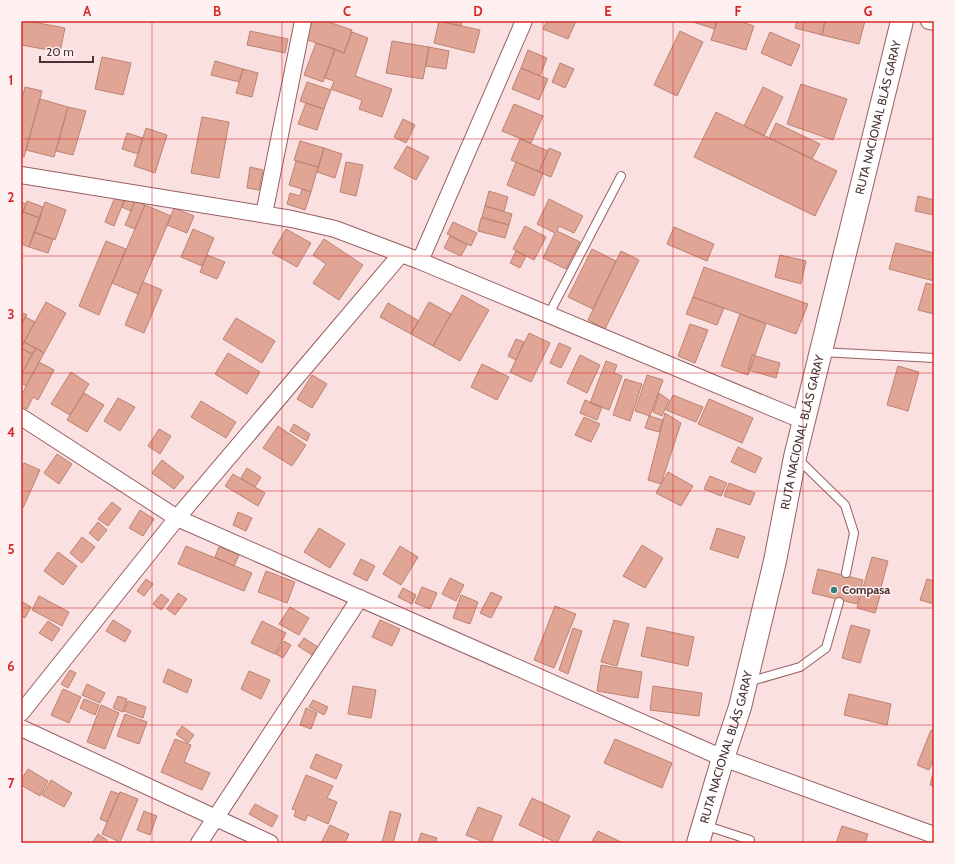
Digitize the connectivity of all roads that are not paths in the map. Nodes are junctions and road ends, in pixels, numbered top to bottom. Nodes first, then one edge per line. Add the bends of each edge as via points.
1 (303, 21) edge
2 (524, 21) edge
3 (902, 21) edge
4 (929, 21) edge
5 (934, 22) edge
6 (21, 175) edge
7 (621, 176) dead end
8 (264, 214) junction
9 (401, 254) junction
10 (420, 261) junction
11 (549, 314) junction
12 (820, 352) junction
13 (934, 358) edge
14 (21, 417) edge
15 (804, 421) junction
16 (795, 457) junction
17 (177, 518) junction
18 (846, 573) dead end
19 (360, 598) junction
20 (838, 602) dead end
21 (746, 683) junction
22 (21, 713) edge
23 (21, 728) edge
24 (723, 758) junction
25 (214, 818) junction
26 (701, 834) edge
27 (934, 835) edge
28 (199, 843) edge
29 (270, 843) edge
30 (748, 843) edge

1 - 8 street
2 - 10 street
3 - 12 highway, RUTA NACIONAL BLÁS GARAY
4 - 5 street
6 - 8 street
7 - 11 lane
8 - 9 street via 335,229
9 - 10 street
9 - 17 street
10 - 11 street
11 - 15 street
12 - 13 lane
12 - 15 highway, RUTA NACIONAL BLÁS GARAY
14 - 17 street
15 - 16 highway, RUTA NACIONAL BLÁS GARAY
16 - 18 lane via 845,505 854,533
16 - 21 highway, RUTA NACIONAL BLÁS GARAY via 776,561
17 - 19 street
17 - 22 street
19 - 24 street
19 - 25 street
20 - 21 lane via 826,648 800,667
21 - 24 highway, RUTA NACIONAL BLÁS GARAY
23 - 25 street
24 - 26 highway, RUTA NACIONAL BLÁS GARAY
24 - 27 street
25 - 28 street
25 - 29 street
26 - 30 lane via 750,840

